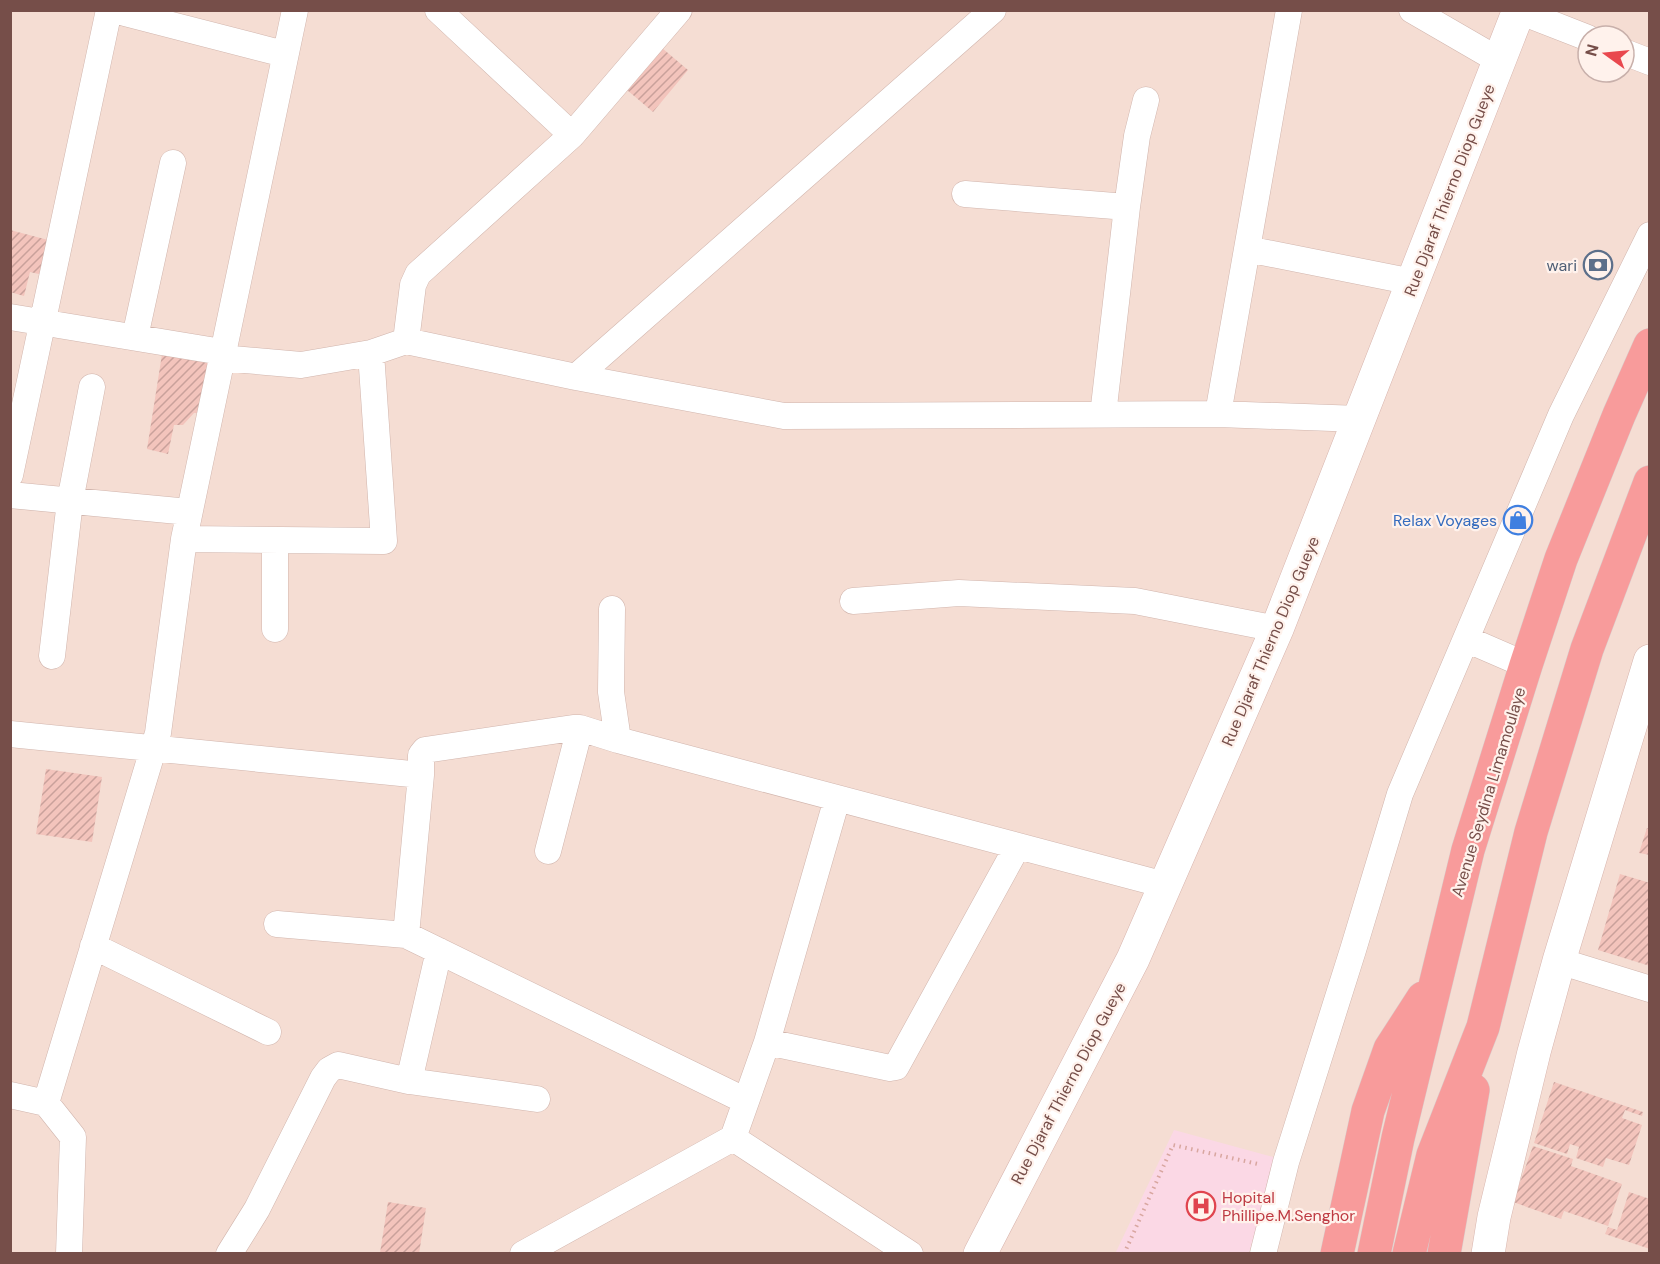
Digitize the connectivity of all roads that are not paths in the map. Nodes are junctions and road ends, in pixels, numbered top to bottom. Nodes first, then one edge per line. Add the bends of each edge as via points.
1 (111, 10) edge
2 (295, 10) edge
3 (438, 10) edge
4 (679, 10) edge
5 (993, 10) edge
6 (1289, 10) edge
7 (1412, 10) edge
8 (1519, 11) edge
9 (1576, 33) edge
10 (285, 54) junction
11 (1500, 62) junction
12 (1146, 100) dead end
13 (572, 135) junction
14 (173, 163) dead end
15 (965, 194) dead end
16 (1127, 207) junction
17 (1650, 235) edge
18 (1247, 249) junction
19 (1413, 282) junction
20 (10, 317) edge
21 (43, 323) junction
22 (135, 337) junction
23 (406, 341) junction
24 (1650, 345) edge
25 (371, 353) junction
26 (222, 355) junction
27 (576, 377) junction
28 (92, 387) dead end
29 (1218, 414) junction
30 (1103, 415) junction
31 (1360, 419) junction
32 (11, 469) edge
33 (1650, 482) edge
34 (10, 495) edge
35 (70, 501) junction
36 (189, 512) junction
37 (184, 539) junction
38 (275, 540) junction
39 (853, 601) dead end
40 (612, 609) dead end
41 (275, 629) dead end
42 (1277, 630) junction
43 (1466, 639) junction
44 (52, 656) dead end
45 (1526, 665) junction
46 (1648, 670) edge
47 (580, 728) junction
48 (10, 734) edge
49 (618, 740) junction
50 (153, 750) junction
51 (421, 775) junction
52 (837, 799) junction
53 (1017, 847) junction
54 (548, 851) dead end
55 (1165, 885) junction
56 (277, 924) dead end
57 (406, 935) junction
58 (93, 946) junction
59 (439, 951) junction
60 (1559, 962) junction
61 (1435, 979) junction
62 (1650, 989) edge
63 (1483, 1027) junction
64 (268, 1032) dead end
65 (767, 1042) junction
66 (409, 1081) junction
67 (10, 1095) edge
68 (537, 1099) dead end
69 (746, 1101) junction
70 (46, 1103) junction
71 (733, 1138) junction
72 (900, 1251) edge
73 (69, 1254) edge
74 (229, 1254) edge
75 (523, 1254) edge
76 (980, 1254) edge
77 (1263, 1254) edge
78 (1337, 1254) edge
79 (1374, 1254) edge
80 (1409, 1254) edge
81 (1444, 1254) edge
82 (1488, 1254) edge

1 - 10 street
1 - 21 street
2 - 10 street
3 - 13 street
4 - 13 street
5 - 27 street
6 - 18 street
7 - 11 street
8 - 9 street
8 - 11 street, Rue Djaraf Thierno Diop Gueye
10 - 26 street
11 - 19 street, Rue Djaraf Thierno Diop Gueye
12 - 16 street
13 - 23 street via 418,274 412,285
14 - 22 street
15 - 16 street
16 - 30 street
17 - 43 street via 1561,415
18 - 19 street
18 - 29 street
19 - 31 street, Rue Djaraf Thierno Diop Gueye
20 - 21 street
21 - 22 street
21 - 32 street
22 - 26 street
23 - 25 street
23 - 27 street
24 - 45 highway, Avenue Seydina Limamoulaye via 1561,559
25 - 26 street via 301,365
25 - 38 street via 384,541
26 - 36 street
27 - 30 street via 784,416
28 - 35 street
29 - 30 street
29 - 31 street
31 - 42 street, Rue Djaraf Thierno Diop Gueye
33 - 63 highway via 1587,649 1531,832
34 - 35 street
35 - 36 street
35 - 44 street
36 - 37 street
37 - 38 street
37 - 50 street
38 - 41 street
39 - 42 street via 959,594 1135,601
40 - 49 street via 611,692
42 - 55 street, Rue Djaraf Thierno Diop Gueye
43 - 45 street
43 - 77 street via 1400,794 1284,1170
45 - 61 highway, Avenue Seydina Limamoulaye via 1468,850
46 - 60 street
47 - 49 street
47 - 51 street via 425,750 421,755
47 - 54 street
48 - 50 street
49 - 52 street
50 - 51 street
50 - 58 street
51 - 57 street
52 - 53 street
52 - 65 street
53 - 55 street
53 - 65 street via 896,1067
55 - 76 street, Rue Djaraf Thierno Diop Gueye via 1133,959
56 - 57 street
57 - 59 street
58 - 64 street
58 - 70 street
59 - 66 street
59 - 69 street
60 - 62 street
60 - 82 street via 1523,1096
61 - 78 highway via 1389,1049 1368,1112
61 - 79 highway, Avenue Seydina Limamoulaye
63 - 80 highway via 1432,1155
63 - 81 highway
65 - 69 street
66 - 68 street
66 - 74 street via 338,1065 329,1070 257,1209
67 - 70 street
69 - 71 street
70 - 73 street via 73,1137
71 - 72 street
71 - 75 street

